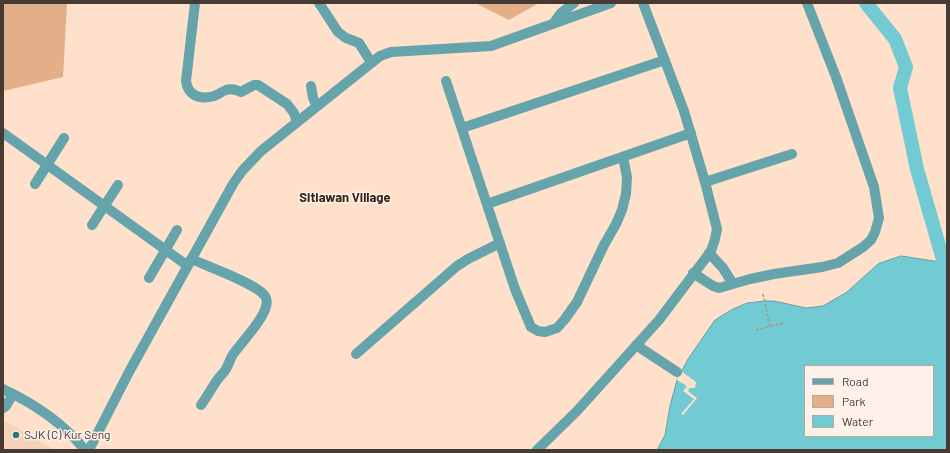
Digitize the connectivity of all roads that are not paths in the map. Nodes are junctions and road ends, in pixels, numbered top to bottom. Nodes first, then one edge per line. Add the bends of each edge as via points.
1 (195, 3) edge
2 (319, 3) edge
3 (574, 3) edge
4 (611, 3) edge
5 (643, 3) edge
6 (807, 3) edge
7 (553, 24) junction
8 (665, 60) junction
9 (371, 62) junction
10 (446, 81) dead end
11 (311, 86) dead end
12 (317, 106) junction
13 (297, 122) junction
14 (462, 128) junction
15 (3, 133) edge
16 (691, 133) junction
17 (64, 138) dead end
18 (792, 154) dead end
19 (623, 157) junction
20 (47, 165) junction
21 (705, 182) junction
22 (35, 184) dead end
23 (118, 185) dead end
24 (487, 204) junction
25 (104, 206) junction
26 (92, 225) dead end
27 (177, 230) dead end
28 (500, 243) junction
29 (165, 250) junction
30 (709, 253) junction
31 (190, 263) junction
32 (693, 273) junction
33 (149, 278) dead end
34 (733, 284) junction
35 (636, 345) junction
36 (356, 354) dead end
37 (677, 372) dead end
38 (3, 389) edge
39 (13, 394) junction
40 (201, 405) dead end
41 (3, 408) edge
42 (85, 450) edge
43 (89, 450) edge
44 (536, 450) edge

1 - 13 street via 186,80 191,93 202,98 233,89 242,92 258,85 287,104
2 - 9 street via 338,32 359,43
3 - 7 street via 561,13
4 - 7 street
5 - 8 street
6 - 34 street via 874,187 879,212 878,224 871,240 838,262
7 - 9 street via 491,46 391,52
8 - 14 street
8 - 16 street
9 - 12 street
10 - 14 street
11 - 12 street
12 - 13 street
13 - 31 street via 261,151 242,171
14 - 24 street
15 - 20 street
16 - 19 street
16 - 21 street
17 - 20 street
18 - 21 street
19 - 24 street
19 - 28 street via 627,177 622,210 577,302 556,328 545,332 531,327
20 - 22 street
20 - 25 street
21 - 30 street via 716,229 715,240
23 - 25 street
24 - 28 street
25 - 26 street
25 - 29 street
27 - 29 street
28 - 36 street via 457,266
29 - 31 street
29 - 33 street
30 - 32 street
30 - 34 street
31 - 40 street via 222,272 254,288 265,296 267,303 261,318 232,355
31 - 43 street
32 - 34 street via 719,288
32 - 35 street via 659,320
35 - 37 street
35 - 44 street via 577,411
38 - 39 street
39 - 41 street
39 - 42 street via 61,424

